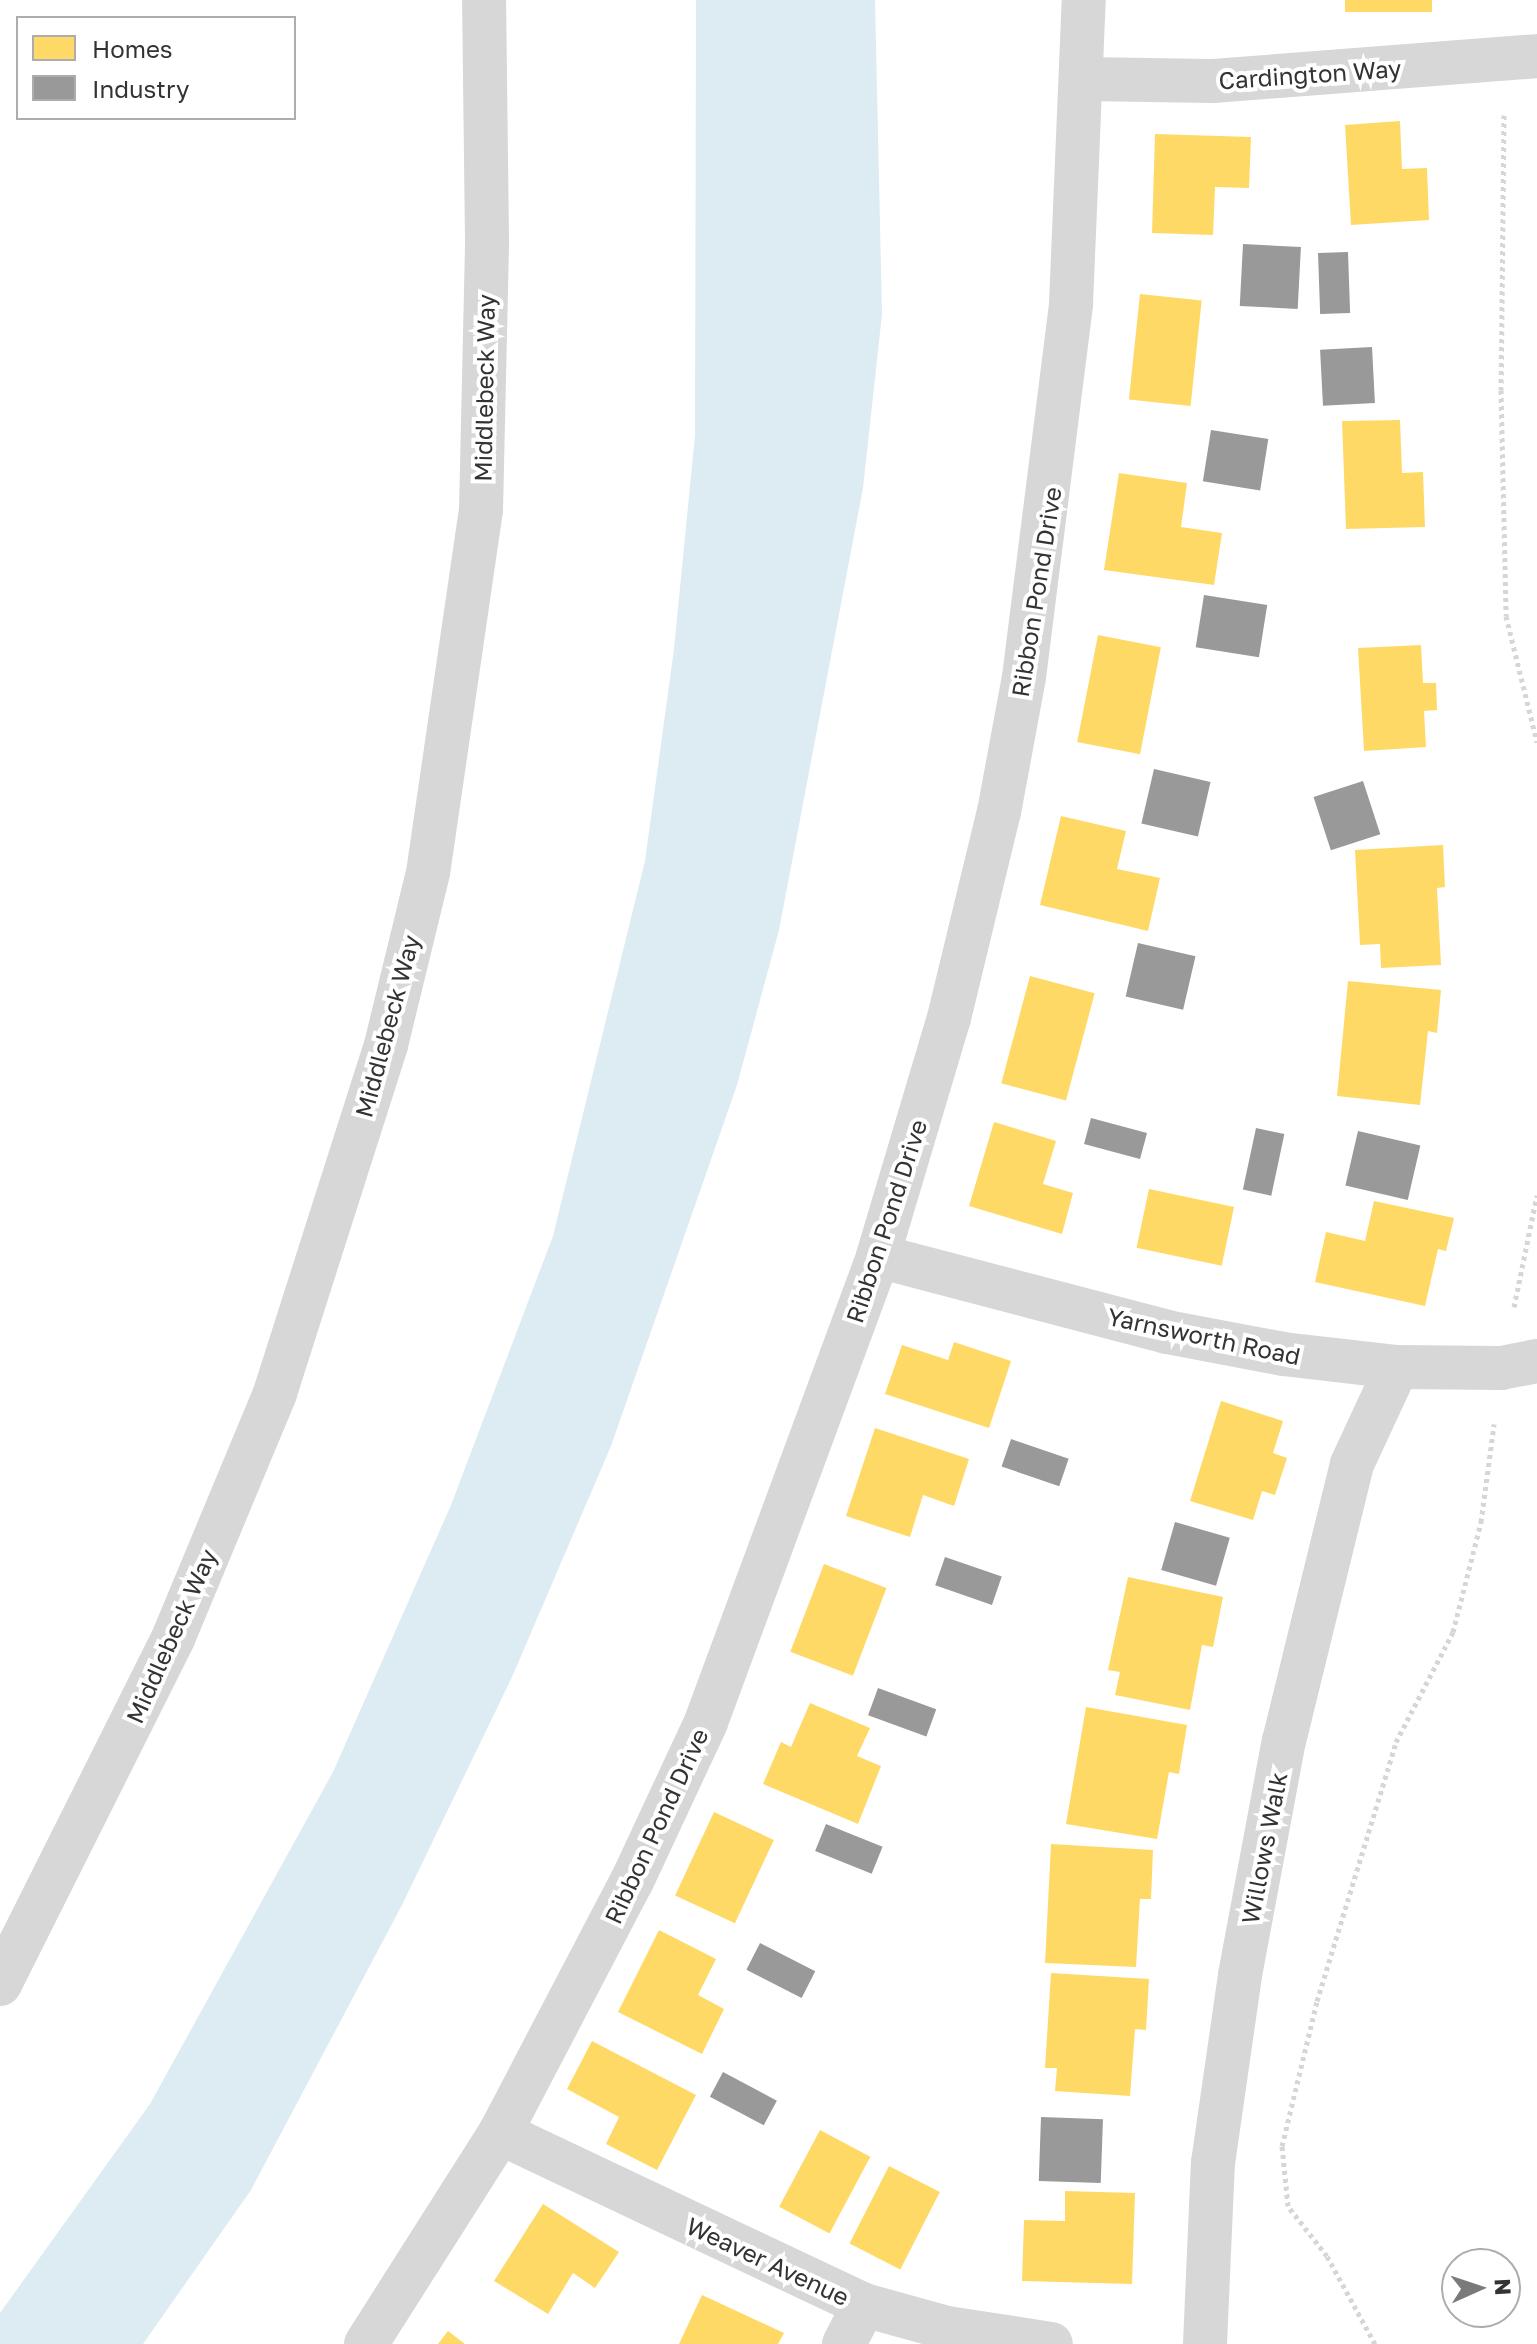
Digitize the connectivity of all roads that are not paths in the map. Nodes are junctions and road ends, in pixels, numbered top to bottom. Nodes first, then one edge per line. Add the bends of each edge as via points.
1 (484, 0) edge
2 (1084, 0) edge
3 (1521, 58) edge
4 (1083, 79) junction
5 (878, 1256) junction
6 (1519, 1365) edge
7 (1397, 1367) junction
8 (0, 1984) edge
9 (500, 2133) junction
10 (864, 2305) junction
11 (366, 2344) edge
12 (844, 2344) edge
13 (1051, 2344) edge
14 (1205, 2344) edge

1 - 8 street, Middlebeck Way via 487,240 481,510 428,873 389,1031 275,1393 174,1636
2 - 4 street, Ribbon Pond Drive
3 - 4 street, Cardington Way via 1213,81
4 - 5 street, Ribbon Pond Drive via 1071,304 1024,677 999,812 949,1018
5 - 7 street, Yarnsworth Road via 1167,1332 1283,1354
5 - 9 street, Ribbon Pond Drive via 706,1722 632,1881
6 - 7 street, Yarnsworth Road
7 - 14 street, Willows Walk via 1352,1464 1284,1741 1240,1975 1213,2163
9 - 10 street, Weaver Avenue
9 - 11 street, Ribbon Pond Drive
10 - 12 street
10 - 13 street, Weaver Avenue via 947,2328

